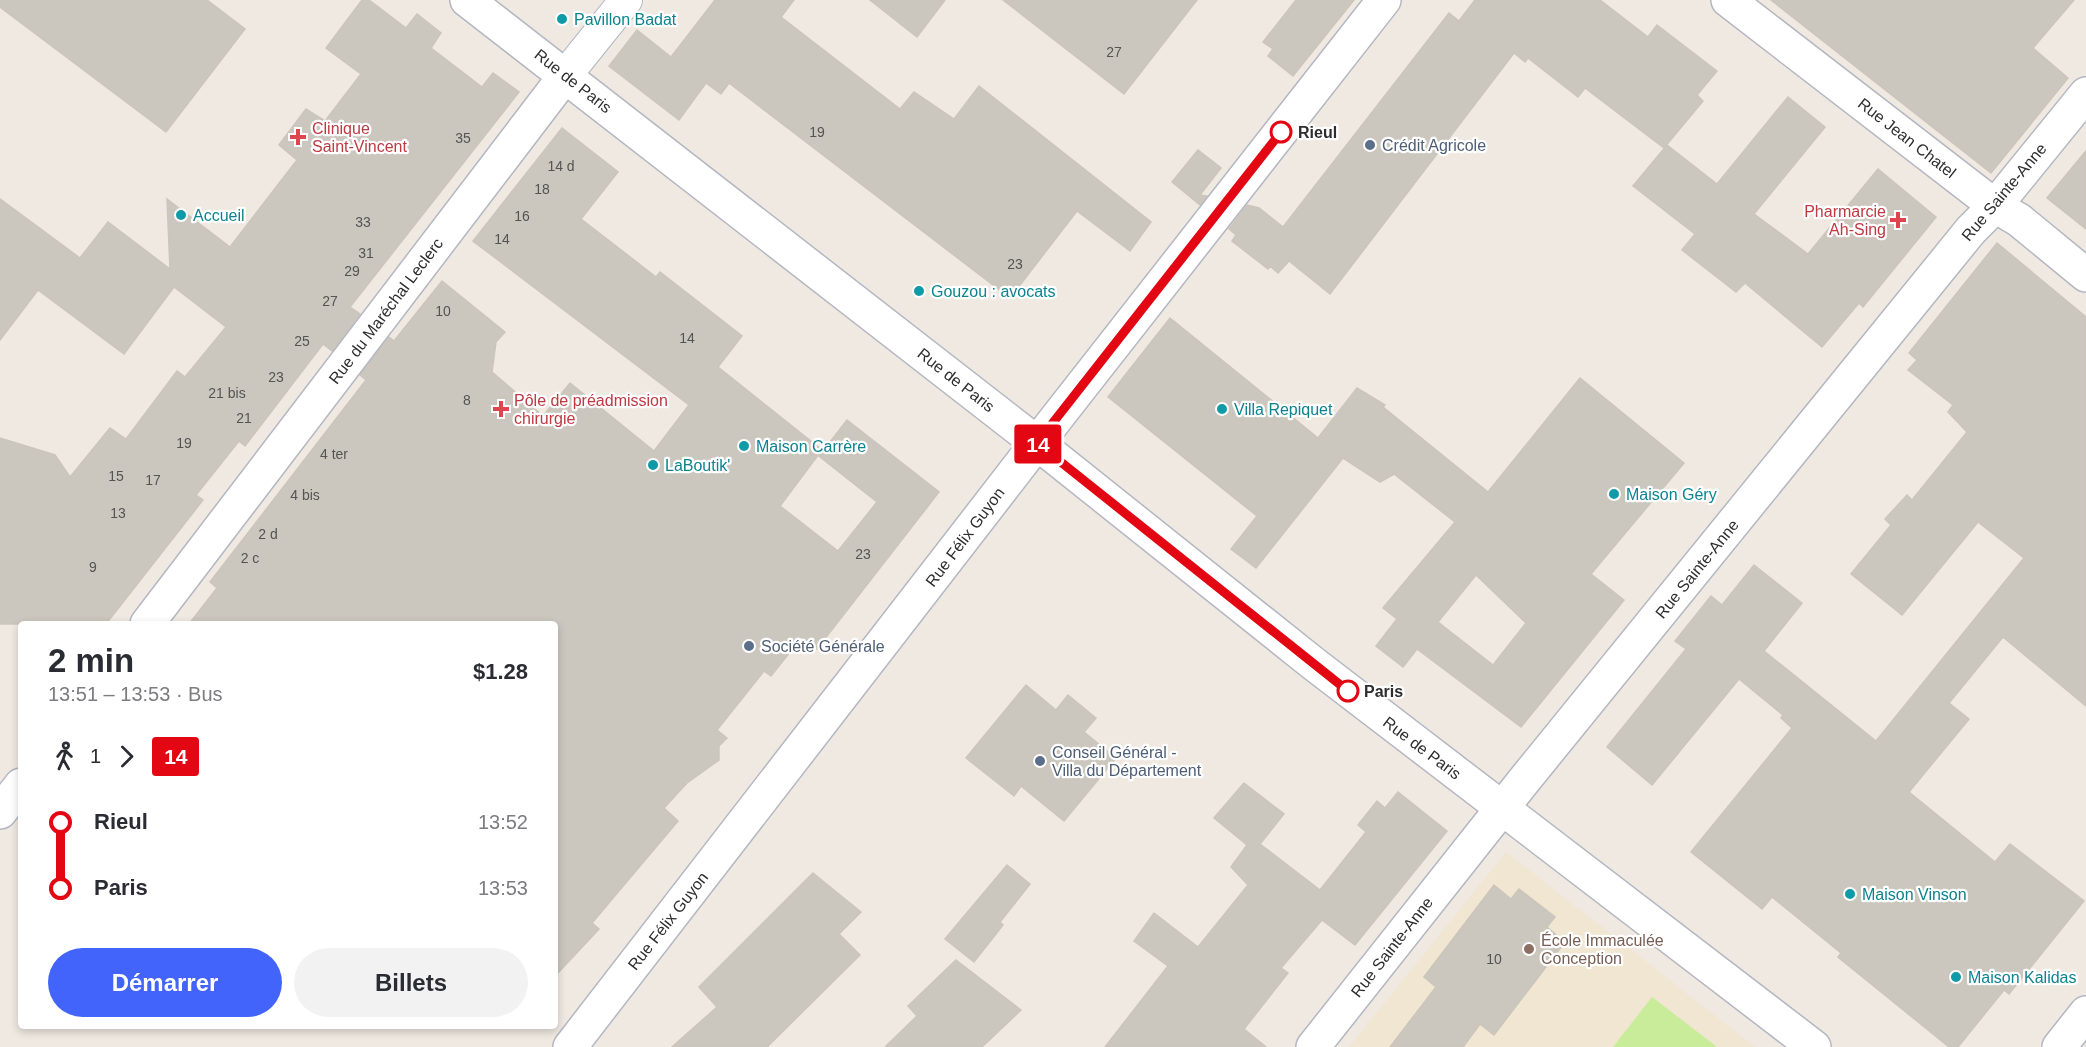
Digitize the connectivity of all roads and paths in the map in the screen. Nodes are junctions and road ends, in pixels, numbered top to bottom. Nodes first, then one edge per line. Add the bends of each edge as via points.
1 (467, 0) edge
2 (626, 0) edge
3 (1384, 0) edge
4 (1728, 0) edge
5 (565, 76) junction
6 (2086, 94) edge
7 (1995, 206) junction
8 (2086, 275) edge
9 (1037, 443) junction
10 (149, 621) edge
11 (18, 789) edge
12 (1502, 807) junction
13 (0, 812) edge
14 (2086, 1013) edge
15 (570, 1047) edge
16 (1313, 1047) edge
17 (1814, 1047) edge
18 (2059, 1047) edge

1 - 5 street, Rue de Paris
2 - 5 street, Rue du Maréchal Leclerc
3 - 9 street, Rue Félix Guyon
4 - 7 street, Rue Jean Chatel
5 - 9 street, Rue de Paris
5 - 10 street, Rue du Maréchal Leclerc
6 - 7 street, Rue Sainte-Anne
7 - 8 street, Rue Jean Chatel via 2019,220
7 - 12 street, Rue Sainte-Anne via 1971,230
9 - 12 street, Rue de Paris via 1314,664
9 - 15 street, Rue Félix Guyon
11 - 13 street
12 - 16 street, Rue Sainte-Anne
12 - 17 street, Rue de Paris
14 - 18 street

